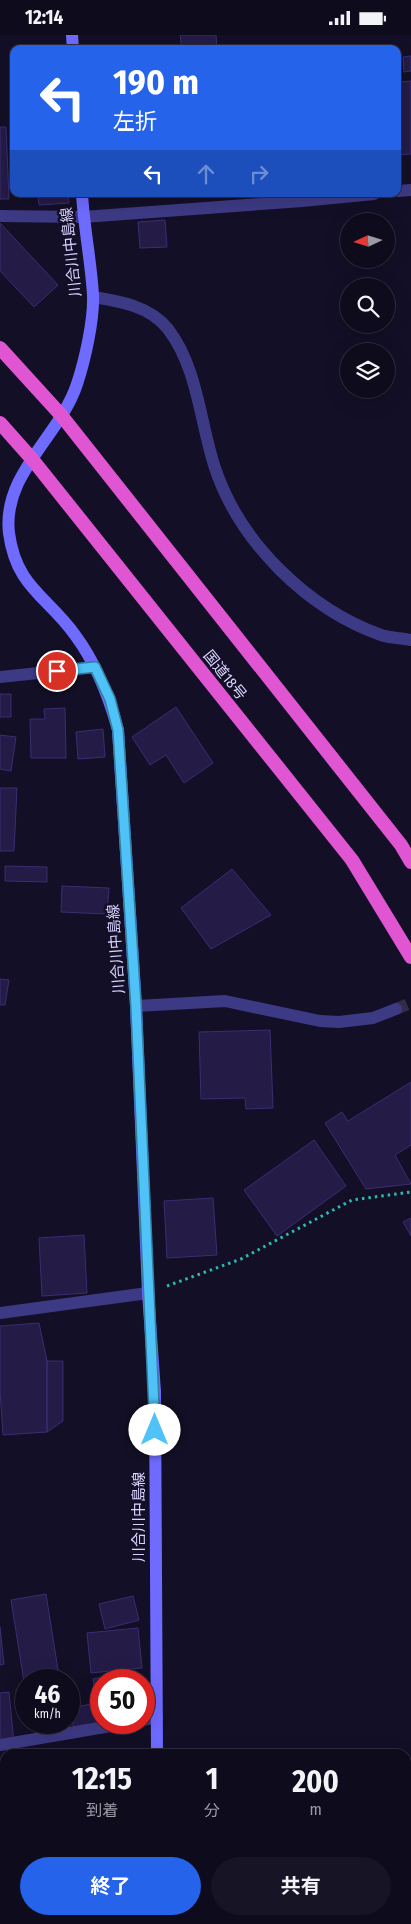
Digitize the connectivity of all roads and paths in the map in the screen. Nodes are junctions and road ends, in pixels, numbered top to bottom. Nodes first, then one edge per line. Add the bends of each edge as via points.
1 (82, 197) edge
2 (343, 197) edge
3 (0, 216) edge
4 (84, 217) junction
5 (93, 297) junction
6 (0, 348) edge
7 (61, 415) junction
8 (0, 423) edge
9 (32, 459) junction
10 (411, 640) edge
11 (95, 667) junction
12 (0, 677) edge
13 (411, 862) edge
14 (411, 957) edge
15 (136, 1006) junction
16 (396, 1009) tunnel mouth
17 (411, 1192) edge
18 (148, 1293) junction
19 (0, 1313) edge
20 (157, 1717) joint
21 (90, 1730) edge
22 (0, 1745) edge
23 (157, 1749) edge

1 - 4 main road, 川合川中島線
2 - 4 street
3 - 4 street
4 - 5 main road, 川合川中島線
5 - 7 main road, 川合川中島線 via 77,386
5 - 10 street via 124,302 147,312 167,328 181,350 216,469 232,506 251,536 287,575 321,605 352,623 383,635
6 - 7 highway
7 - 9 main road, 川合川中島線
7 - 13 highway via 401,845
8 - 9 highway, 国道18号
9 - 11 main road, 川合川中島線 via 12,498 9,515 12,547 24,580 75,634
9 - 14 highway, 国道18号 via 352,860
11 - 12 street
11 - 15 main road, 川合川中島線 via 110,699 118,730
15 - 16 street via 225,1001 339,1022 374,1018
15 - 18 main road, 川合川中島線
17 - 18 path via 352,1200 241,1259
18 - 19 street
18 - 20 main road, 川合川中島線 via 155,1392
20 - 23 main road, 川合川中島線
21 - 22 street

